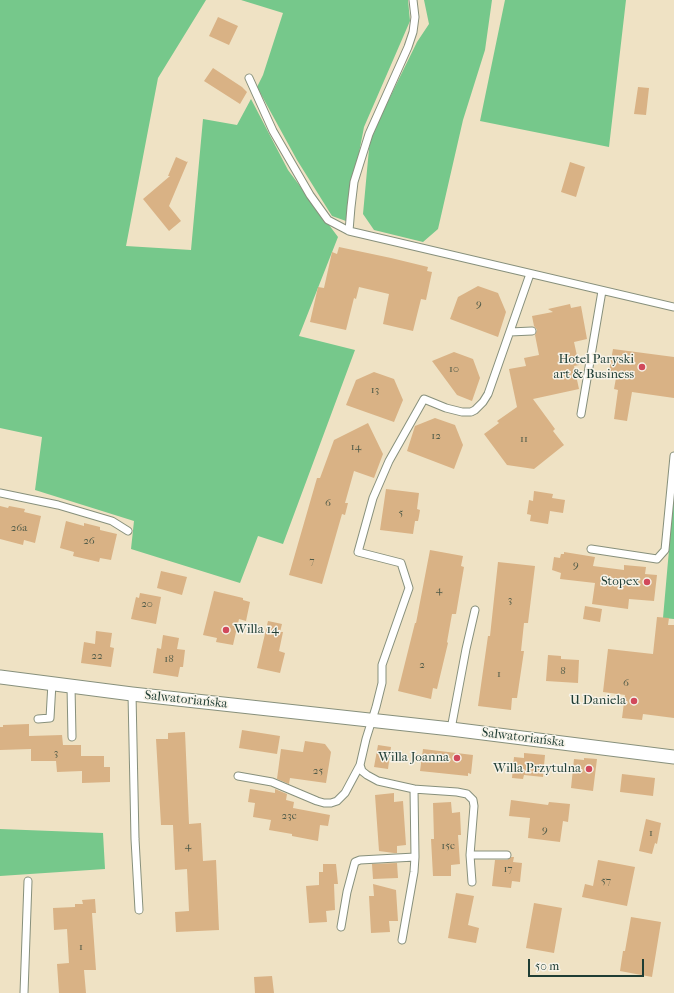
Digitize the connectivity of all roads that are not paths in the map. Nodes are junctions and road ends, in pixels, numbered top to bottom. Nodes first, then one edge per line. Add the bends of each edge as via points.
1 (413, 0) edge
2 (249, 78) dead end
3 (350, 231) junction
4 (530, 274) junction
5 (602, 291) junction
6 (674, 307) edge
7 (532, 331) dead end
8 (510, 332) junction
9 (580, 414) dead end
10 (674, 456) edge
11 (0, 493) edge
12 (128, 531) dead end
13 (591, 549) dead end
14 (475, 610) dead end
15 (0, 677) edge
16 (52, 683) junction
17 (71, 686) junction
18 (132, 694) junction
19 (38, 719) dead end
20 (372, 721) junction
21 (451, 729) junction
22 (72, 737) dead end
23 (674, 757) edge
24 (360, 765) junction
25 (238, 776) dead end
26 (413, 789) junction
27 (470, 855) junction
28 (507, 855) dead end
29 (415, 857) junction
30 (28, 881) dead end
31 (472, 882) dead end
32 (139, 910) dead end
33 (341, 927) dead end
34 (402, 940) dead end
35 (24, 993) edge

1 - 3 lane via 413,32 369,134 354,182
2 - 3 lane via 273,131 310,195 328,220
3 - 4 lane
4 - 5 lane
4 - 8 lane
5 - 6 lane
5 - 9 lane
7 - 8 lane
8 - 20 lane via 488,394 475,410 455,411 424,399 389,461 373,498 358,552 401,563 409,588 382,664 382,683
10 - 13 lane via 665,550 657,559
11 - 12 lane via 58,505 112,521
14 - 21 lane
15 - 16 street, Salwatoriańska
16 - 17 street, Salwatoriańska
16 - 19 lane via 50,718
17 - 18 street, Salwatoriańska
17 - 22 lane
18 - 20 street, Salwatoriańska
18 - 32 lane
20 - 21 street, Salwatoriańska
20 - 24 lane
21 - 23 street, Salwatoriańska
24 - 25 lane via 345,793 331,803 317,801 272,782
24 - 26 lane via 367,775 378,781
26 - 27 lane via 457,792 467,794 473,800
26 - 29 lane
27 - 28 lane
27 - 31 lane
29 - 33 lane via 355,862
29 - 34 lane
30 - 35 lane

